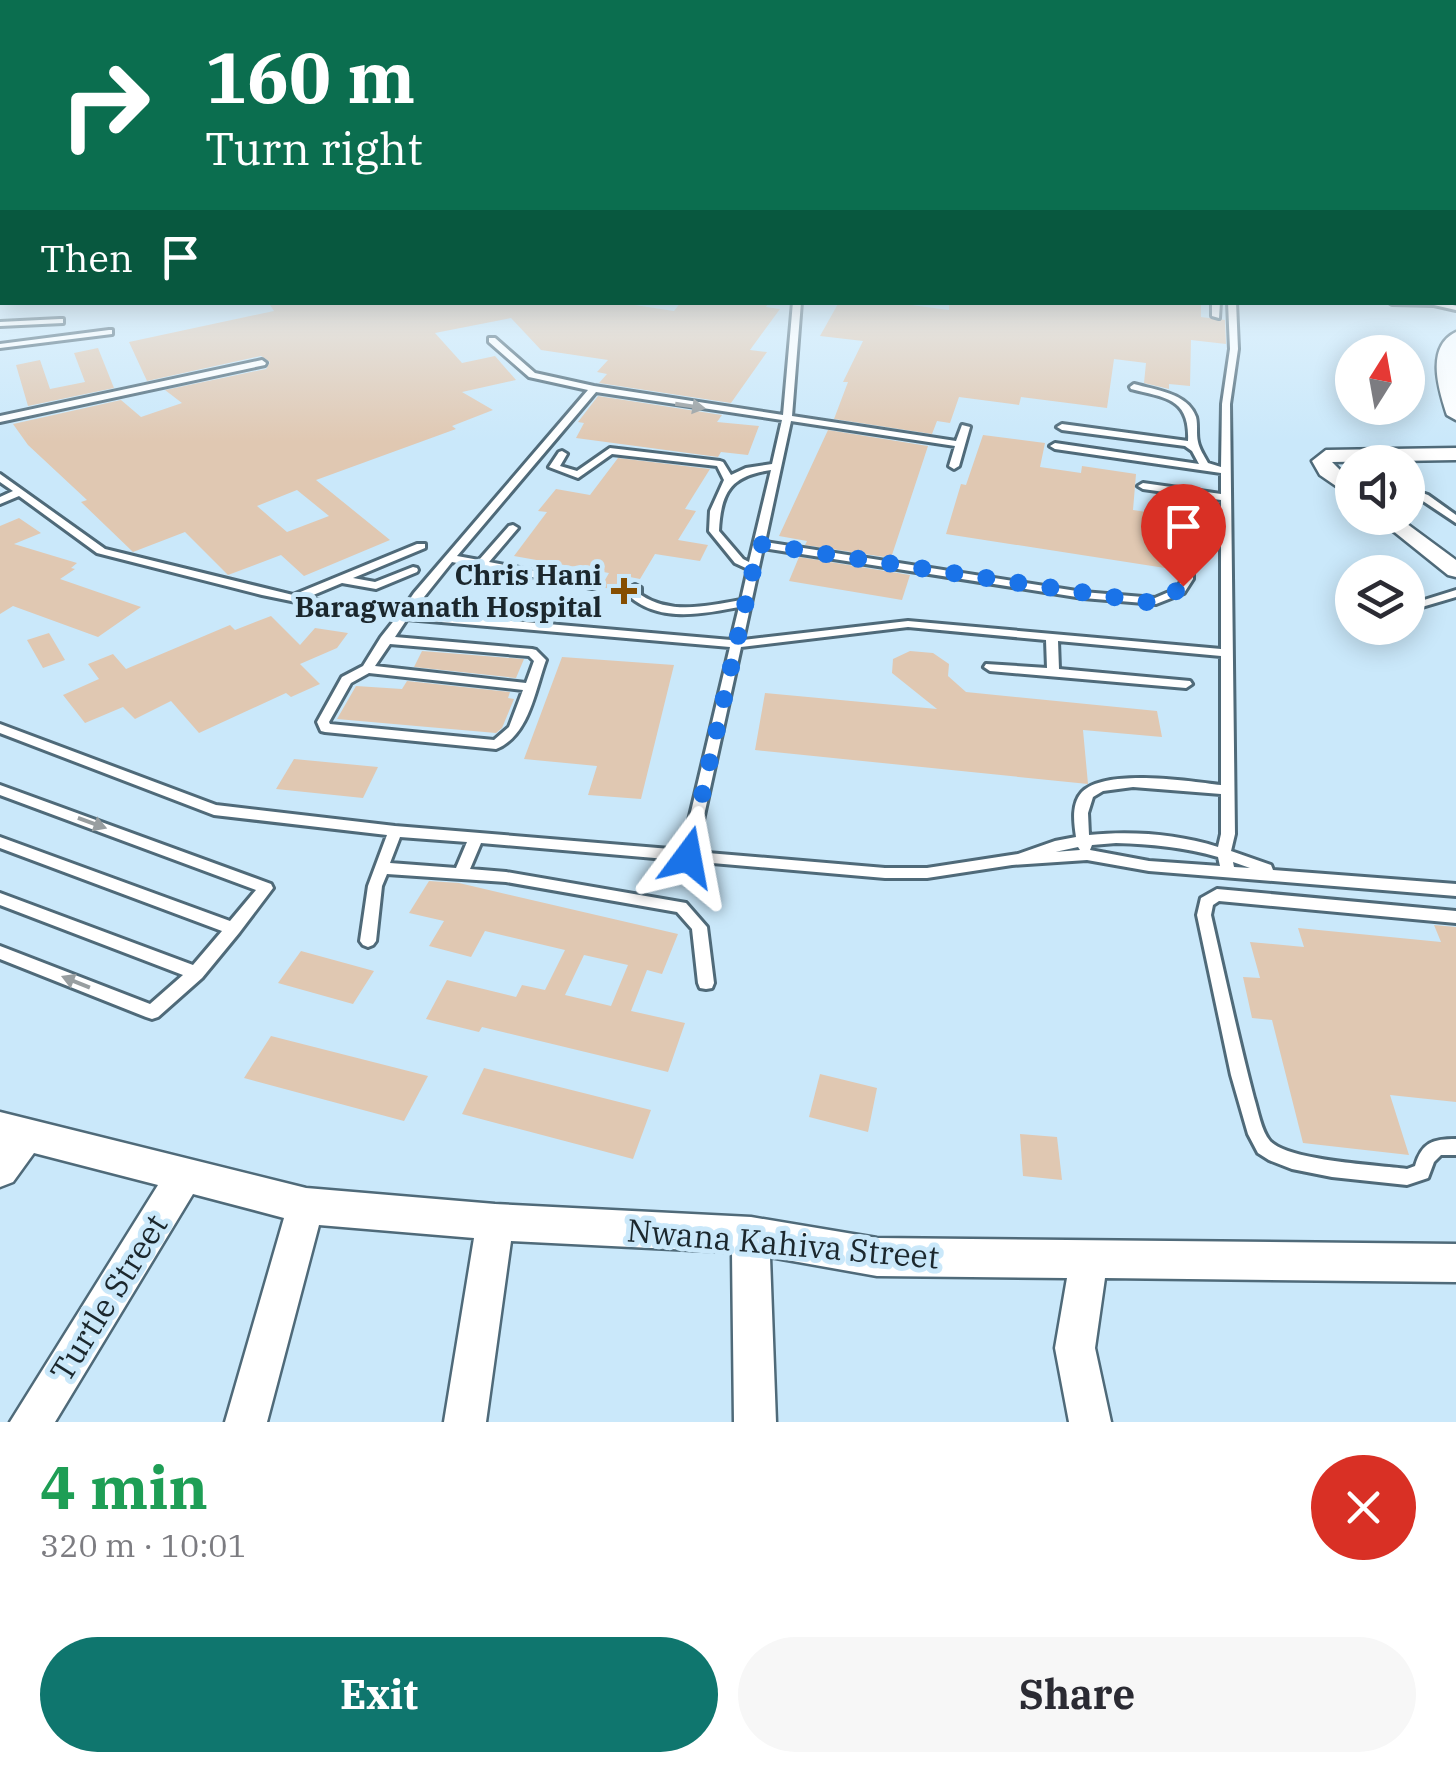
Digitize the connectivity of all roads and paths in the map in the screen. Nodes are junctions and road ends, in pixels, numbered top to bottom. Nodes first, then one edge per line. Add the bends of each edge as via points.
1 (796, 309) edge
2 (1216, 309) edge
3 (1232, 309) edge
4 (1216, 316) dead end
5 (60, 321) dead end
6 (0, 324) edge
7 (109, 332) dead end
8 (1456, 337) edge
9 (492, 340) dead end
10 (0, 346) edge
11 (262, 363) dead end
12 (1134, 387) dead end
13 (594, 389) junction
14 (1456, 416) edge
15 (0, 419) edge
16 (787, 419) junction
17 (965, 427) dead end
18 (1062, 427) dead end
19 (960, 444) junction
20 (1055, 446) dead end
21 (1193, 446) junction
22 (1425, 453) edge
23 (562, 454) dead end
24 (1335, 454) edge
25 (1456, 454) edge
26 (777, 466) junction
27 (954, 466) dead end
28 (1210, 469) junction
29 (1227, 472) junction
30 (0, 477) edge
31 (1335, 477) edge
32 (729, 480) junction
33 (1142, 486) dead end
34 (20, 492) junction
35 (1227, 498) junction
36 (1425, 498) edge
37 (0, 501) edge
38 (1188, 520) dead end
39 (1456, 520) edge
40 (513, 528) dead end
41 (1410, 535) edge
42 (759, 544) junction
43 (422, 546) dead end
44 (450, 558) junction
45 (480, 564) junction
46 (754, 568) junction
47 (413, 570) dead end
48 (1456, 570) edge
49 (340, 579) junction
50 (592, 585) dead end
51 (635, 588) dead end
52 (1456, 593) edge
53 (292, 599) junction
54 (746, 602) junction
55 (1425, 603) edge
56 (400, 617) junction
57 (1052, 636) junction
58 (385, 640) junction
59 (736, 644) junction
60 (1228, 653) junction
61 (990, 667) dead end
62 (366, 669) junction
63 (1053, 672) junction
64 (1186, 684) dead end
65 (530, 687) junction
66 (0, 728) edge
67 (0, 790) edge
68 (1227, 790) junction
69 (395, 831) junction
70 (476, 838) junction
71 (0, 842) edge
72 (1085, 848) junction
73 (1224, 851) junction
74 (688, 857) junction
75 (381, 868) junction
76 (1228, 871) junction
77 (461, 874) junction
78 (1278, 874) junction
79 (1456, 890) edge
80 (0, 899) edge
81 (1456, 917) edge
82 (234, 929) junction
83 (368, 940) dead end
84 (0, 952) edge
85 (196, 973) junction
86 (706, 983) dead end
87 (13, 1132) edge
88 (1456, 1146) edge
89 (0, 1170) edge
90 (186, 1173) junction
91 (306, 1206) junction
92 (496, 1222) junction
93 (751, 1235) junction
94 (1089, 1260) junction
95 (1456, 1264) edge
96 (31, 1422) edge
97 (246, 1422) edge
98 (465, 1422) edge
99 (754, 1422) edge
100 (1090, 1422) edge

1 - 16 lane
2 - 4 lane
3 - 29 lane
5 - 6 lane
7 - 10 lane
8 - 14 street via 1446,348
9 - 13 lane via 532,374
11 - 15 lane
12 - 21 lane via 1189,409
13 -> 16 lane
13 - 44 lane
16 - 19 lane
16 - 26 lane
17 - 19 lane
18 - 21 lane
19 - 27 lane
20 - 28 lane
21 - 28 lane
22 - 25 street
23 - 32 lane via 554,466 578,475 604,454 624,451 712,462
24 - 31 street via 1322,461
26 - 32 lane
26 - 42 lane
28 - 29 lane
29 - 35 lane
30 - 34 lane
32 - 46 lane via 714,531 738,561
33 - 35 lane
34 - 37 lane
34 - 53 lane via 101,551
35 - 60 lane
36 - 39 lane
38 - 42 lane via 1188,579 1180,591 1156,601
40 - 45 lane
41 - 48 street
42 - 46 lane
43 - 49 lane
44 - 45 lane
44 - 56 lane
45 - 50 lane
46 - 54 lane
47 - 49 lane via 376,586
49 - 53 lane
51 - 54 lane via 642,602 672,610
52 - 55 lane
53 - 56 lane
54 - 59 lane
56 - 58 lane
56 - 59 lane
57 - 59 lane via 908,624
57 - 60 lane
57 - 63 lane
58 - 62 lane
58 - 65 lane via 532,653 540,660
59 - 74 lane
60 - 68 lane
61 - 63 lane
62 - 65 lane
62 - 65 lane via 346,680 323,722 326,728 496,746 514,732
63 - 64 lane
66 - 69 lane via 214,810
67 -> 82 lane via 266,888
68 - 72 lane via 1102,786 1082,803
68 - 73 lane
69 - 70 lane
69 - 75 lane
70 - 74 lane
70 - 77 lane
71 - 82 lane
72 - 73 lane via 1112,836
72 - 74 lane via 928,874
72 - 76 lane via 1128,864
73 - 76 lane
73 - 78 lane
75 - 77 lane
75 - 83 lane
76 - 78 lane
77 - 86 lane via 681,907 698,927
78 - 79 lane
80 - 85 lane
81 - 88 lane via 1216,895 1204,915 1264,1147 1290,1160 1408,1177 1422,1172 1437,1147
82 - 85 lane
85 -> 84 lane via 152,1012
87 - 89 street
87 - 90 street, Nwana Kahiva Street
90 - 91 street, Nwana Kahiva Street
90 - 96 street, Turtle Street
91 - 92 street, Nwana Kahiva Street
91 - 97 street
92 - 93 street, Nwana Kahiva Street
92 - 98 street
93 - 94 street, Nwana Kahiva Street via 877,1257
93 - 99 street
94 - 95 street, Nwana Kahiva Street
94 - 100 street via 1076,1348

